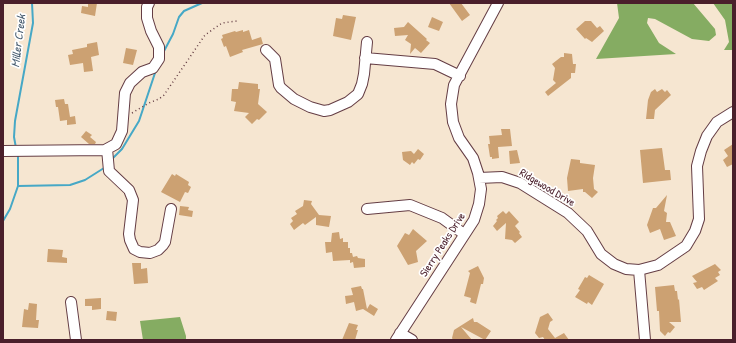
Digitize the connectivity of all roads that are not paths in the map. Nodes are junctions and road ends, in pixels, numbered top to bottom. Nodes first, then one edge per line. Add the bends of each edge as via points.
1 (148, 3) edge
2 (498, 3) edge
3 (367, 42) dead end
4 (266, 50) dead end
5 (365, 58) junction
6 (460, 76) junction
7 (733, 112) edge
8 (107, 149) junction
9 (3, 151) edge
10 (479, 178) junction
11 (171, 209) dead end
12 (367, 209) dead end
13 (464, 234) junction
14 (639, 270) junction
15 (71, 302) dead end
16 (398, 337) edge
17 (76, 340) edge
18 (412, 340) edge
19 (646, 340) edge

1 - 8 street via 147,18 150,31 159,47 159,59 153,68 142,72 130,83 125,93 122,131 116,144
2 - 6 street, Sierry Peaks Drive
3 - 5 street
4 - 5 street via 275,59 281,88 294,99 318,110 330,110 355,97 364,74
5 - 6 street via 435,64
6 - 10 street, Sierry Peaks Drive via 454,86 451,104 453,122 459,138 473,158
7 - 14 street, Ridgewood Drive via 717,122 701,151 697,166 699,219 695,231 686,246 658,265
8 - 9 street
8 - 11 street via 109,171 129,190 133,200 129,234 134,249 150,253 163,245
10 - 13 street, Sierry Peaks Drive via 479,204 474,220
10 - 14 street, Ridgewood Drive via 502,176 520,183 568,213 587,231 601,254 614,264 626,269
12 - 13 street via 410,205 442,218
13 - 16 street, Sierry Peaks Drive
14 - 19 street
15 - 17 street
16 - 18 street

